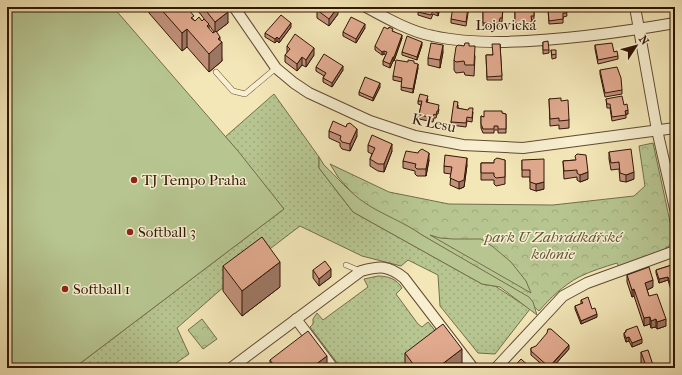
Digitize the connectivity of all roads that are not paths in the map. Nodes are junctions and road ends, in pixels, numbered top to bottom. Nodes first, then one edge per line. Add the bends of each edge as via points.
1 (234, 7) edge
2 (366, 7) edge
3 (635, 7) edge
4 (675, 23) edge
5 (639, 29) junction
6 (276, 68) junction
7 (216, 72) dead end
8 (675, 128) edge
9 (657, 130) junction
10 (675, 209) edge
11 (675, 251) edge
12 (346, 265) dead end
13 (361, 271) junction
14 (296, 319) junction
15 (231, 368) edge
16 (333, 368) edge
17 (473, 368) edge
18 (496, 368) edge

1 - 6 street, K Lesu
2 - 5 street, Lojovická via 432,36 475,42 523,42
3 - 5 street
4 - 5 street, Lojovická
5 - 9 street
6 - 7 lane via 245,94 233,91
6 - 9 street, K Lesu via 309,93 370,121 415,136 463,145 522,148
8 - 9 street, K Lesu
9 - 10 street
11 - 18 street via 586,283 563,296
12 - 13 lane
13 - 14 street
13 - 17 street via 383,268 394,270 404,278
14 - 15 street
14 - 16 street

